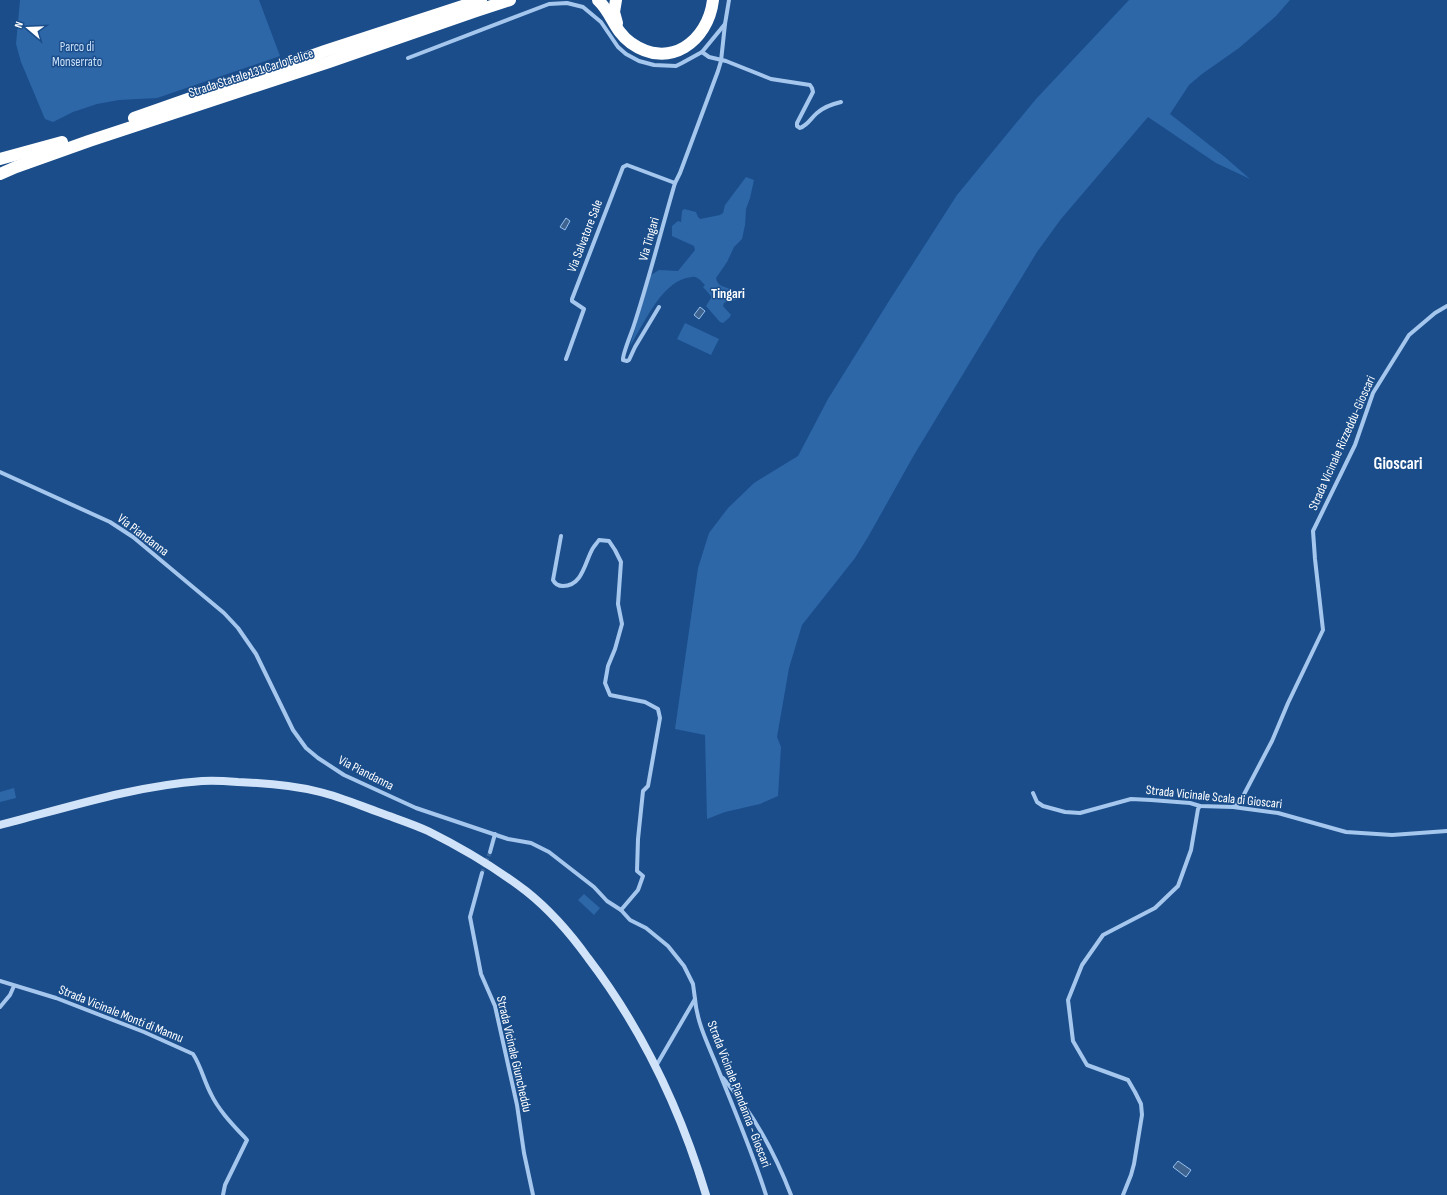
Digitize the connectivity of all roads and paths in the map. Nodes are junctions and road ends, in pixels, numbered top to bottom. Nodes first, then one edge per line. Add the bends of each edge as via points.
1 (510, 0) edge
2 (519, 0) edge
3 (598, 0) edge
4 (616, 0) edge
5 (713, 0) edge
6 (729, 0) edge
7 (477, 4) edge
8 (725, 24) junction
9 (620, 33) junction
10 (702, 52) junction
11 (408, 58) dead end
12 (721, 61) junction
13 (841, 102) dead end
14 (62, 142) junction
15 (0, 159) edge
16 (0, 167) edge
17 (0, 175) edge
18 (675, 183) junction
19 (1447, 306) edge
20 (659, 307) dead end
21 (566, 359) dead end
22 (0, 472) edge
23 (561, 536) dead end
24 (1033, 793) dead end
25 (1200, 806) junction
26 (1234, 807) junction
27 (0, 825) edge
28 (1447, 831) edge
29 (495, 834) junction
30 (490, 852) tunnel mouth
31 (482, 873) tunnel mouth
32 (621, 910) junction
33 (0, 981) edge
34 (14, 986) junction
35 (695, 999) junction
36 (0, 1007) edge
37 (656, 1066) junction
38 (720, 1075) junction
39 (223, 1195) edge
40 (533, 1195) edge
41 (706, 1195) edge
42 (766, 1195) edge
43 (791, 1195) edge
44 (1123, 1195) edge

1 - 7 highway, Strada Statale 131 Carlo Felice
2 - 7 highway
3 - 9 highway
4 - 9 highway via 614,12
5 - 9 highway via 709,18 702,31 686,48 668,54 647,52 632,44
6 - 8 street, Via Tingari
7 - 14 highway, Strada Statale 131 Carlo Felice via 456,8 325,51
7 - 17 highway, Strada Statale 131 Carlo Felice via 329,62 89,141
8 - 10 street, Via Tingari
8 - 12 street, Via Tingari
10 - 11 street via 676,66 639,61 618,47 601,22 583,6 567,3 549,4
10 - 12 street
12 - 13 street via 771,79 810,84 813,92 797,123 800,128 806,126 818,112 829,105
12 - 18 street, Via Tingari
14 - 15 highway
14 - 16 highway, Strada Statale 131 Carlo Felice
18 - 20 street, Via Tingari via 635,324 622,356 623,360 629,360
18 - 21 street, Via Salvatore Sale via 626,165 620,171 572,299 584,309
19 - 26 street, Strada Vicinale Rizzeddu-Gioscari via 1409,335 1373,393 1355,445 1313,531 1323,630 1272,741 1240,802
22 - 29 street, Via Piandanna via 110,522 133,537 224,613 256,654 293,730 306,748 318,758 344,775 416,808
23 - 32 street via 553,580 559,586 567,586 578,579 599,540 609,541 615,550 621,562 618,604 622,624 605,683 610,695 645,702 658,709 660,718 648,786 643,791 637,870 643,876 638,890
24 - 25 street, Strada Vicinale Scala di Gioscari via 1037,802 1043,806 1065,812 1080,813 1131,799
25 - 26 street, Strada Vicinale Scala di Gioscari
25 - 44 street via 1191,850 1178,886 1155,908 1103,935 1082,965 1068,1000 1073,1041 1087,1065 1128,1080 1141,1104 1142,1115 1134,1164
26 - 28 street, Strada Vicinale Scala di Gioscari via 1278,812 1346,832 1392,835
27 - 37 main road via 106,796 204,781 293,785 323,792 372,810 450,842 526,891 548,910 611,987
29 - 30 street
29 - 32 street, Via Piandanna via 531,843 549,852
31 - 40 street, Strada Vicinale Giuncheddu via 470,917 481,974 495,1006 517,1105
32 - 35 street, Via Piandanna via 630,920 646,928 668,946 684,966 693,984
33 - 34 street, Strada Vicinale Monti di Mannu
34 - 36 street
34 - 39 street, Strada Vicinale Monti di Mannu via 56,998 193,1054 217,1104 247,1140 225,1185
35 - 37 street
35 - 38 street, Strada Vicinale Piandanna - Gioscari via 696,1011
37 - 41 main road via 676,1111
38 - 42 street, Strada Vicinale Piandanna - Gioscari
38 - 43 street via 738,1096 768,1144 781,1167

